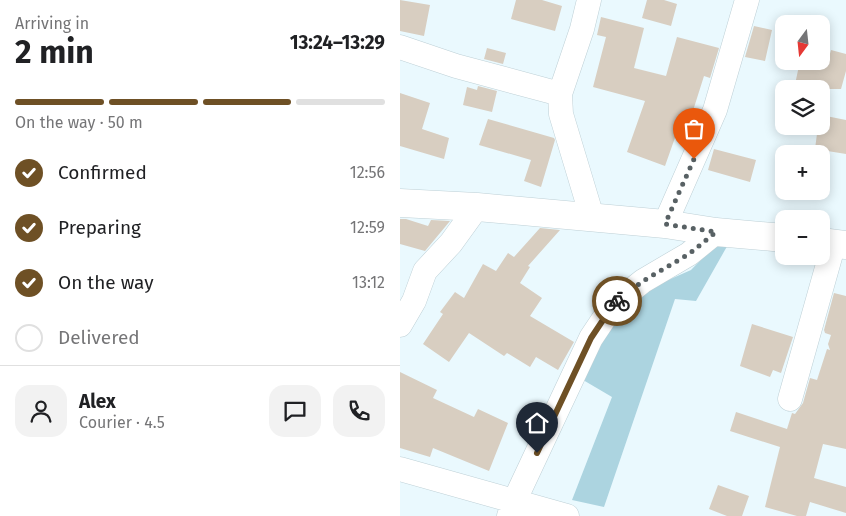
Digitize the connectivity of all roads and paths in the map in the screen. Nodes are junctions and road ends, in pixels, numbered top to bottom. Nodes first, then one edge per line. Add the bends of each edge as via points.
1 (589, 0) edge
2 (747, 0) edge
3 (400, 47) edge
4 (560, 94) junction
5 (400, 203) edge
6 (477, 207) junction
7 (592, 218) junction
8 (665, 224) junction
9 (716, 232) junction
10 (775, 237) edge
11 (834, 243) edge
12 (400, 326) edge
13 (790, 399) dead end
14 (400, 469) edge
15 (511, 509) edge
16 (567, 516) edge

1 - 4 street
2 - 8 street via 715,110
3 - 4 street
4 - 7 street via 561,114
5 - 6 street
6 - 7 street
6 - 12 street via 451,243 425,271
7 - 8 street
8 - 9 street
9 - 10 street
9 - 15 street via 613,305 591,338
11 - 13 street
14 - 15 street
15 - 16 street

